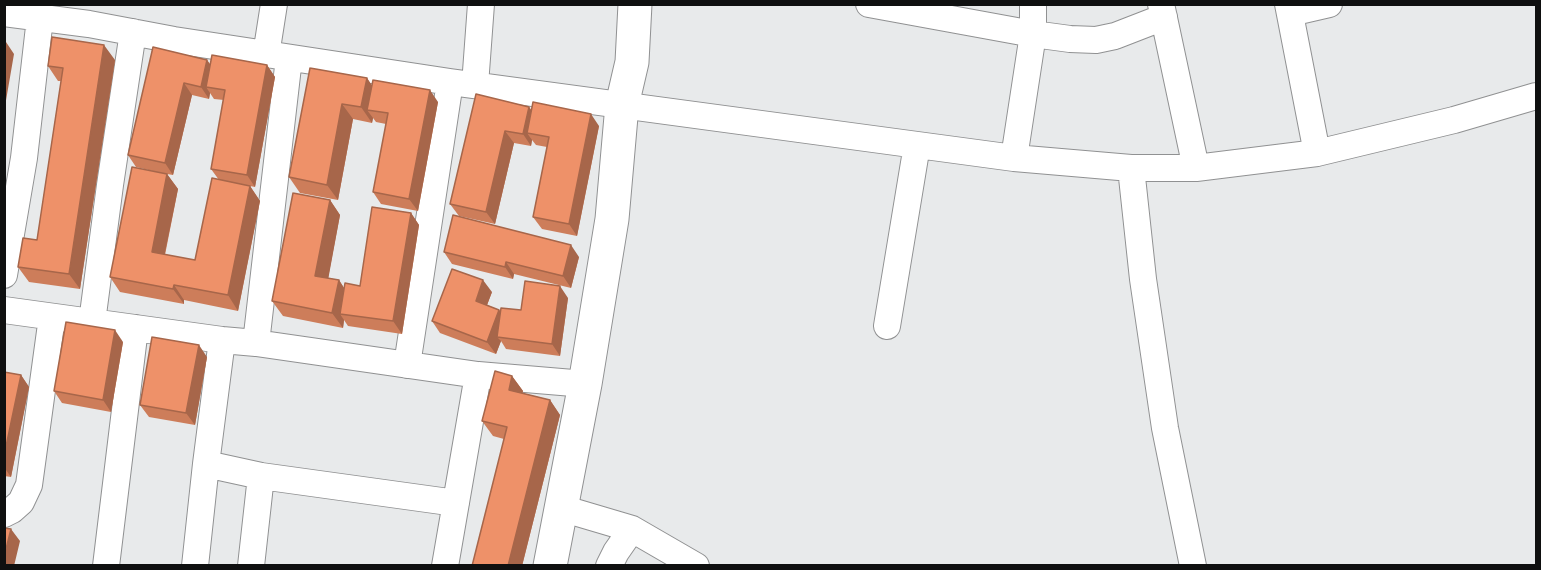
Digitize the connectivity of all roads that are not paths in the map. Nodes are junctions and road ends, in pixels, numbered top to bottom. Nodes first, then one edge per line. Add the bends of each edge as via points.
1 (274, 4) edge
2 (481, 4) edge
3 (616, 4) edge
4 (635, 4) edge
5 (868, 4) edge
6 (1033, 4) edge
7 (1329, 4) edge
8 (1289, 9) edge
9 (1162, 11) edge
10 (4, 13) edge
11 (90, 14) edge
12 (40, 18) junction
13 (133, 32) junction
14 (1033, 34) junction
15 (277, 56) junction
16 (463, 83) junction
17 (1536, 96) edge
18 (622, 105) junction
19 (917, 145) junction
20 (1317, 153) junction
21 (14, 157) edge
22 (1014, 158) junction
23 (1131, 168) junction
24 (1196, 168) junction
25 (4, 275) edge
26 (4, 310) edge
27 (52, 317) junction
28 (92, 322) junction
29 (887, 326) dead end
30 (135, 328) junction
31 (222, 340) junction
32 (256, 342) junction
33 (407, 365) junction
34 (478, 375) junction
35 (585, 384) junction
36 (206, 464) junction
37 (261, 476) junction
38 (456, 503) junction
39 (561, 508) junction
40 (4, 514) edge
41 (632, 529) junction
42 (106, 566) edge
43 (195, 566) edge
44 (251, 566) edge
45 (445, 566) edge
46 (550, 566) edge
47 (609, 566) edge
48 (696, 566) edge
49 (1193, 566) edge

1 - 15 street
2 - 16 street
3 - 18 main road via 612,64
4 - 18 main road via 632,62
5 - 14 street
6 - 14 street
7 - 8 street
8 - 20 street
9 - 14 street via 1115,36 1096,40
9 - 24 street
10 - 12 street
11 - 12 street
11 - 13 street
12 - 21 street
13 - 15 street
13 - 28 street
14 - 22 street
15 - 16 street
15 - 32 street
16 - 18 street
16 - 33 street
17 - 20 street
18 - 19 street
18 - 35 main road via 612,219
19 - 22 street
19 - 29 street
20 - 24 street
21 - 25 street
22 - 23 street
23 - 24 street
23 - 49 street via 1165,428
26 - 27 street
27 - 28 street
27 - 40 street via 29,485 21,502
28 - 30 street
30 - 31 street
30 - 42 street
31 - 32 street
31 - 36 street
32 - 33 street
33 - 34 street
34 - 35 street
34 - 38 street
35 - 39 main road
36 - 37 street
36 - 43 street
37 - 38 street
37 - 44 street
38 - 45 street
39 - 41 street
39 - 46 main road
41 - 47 street
41 - 48 street

